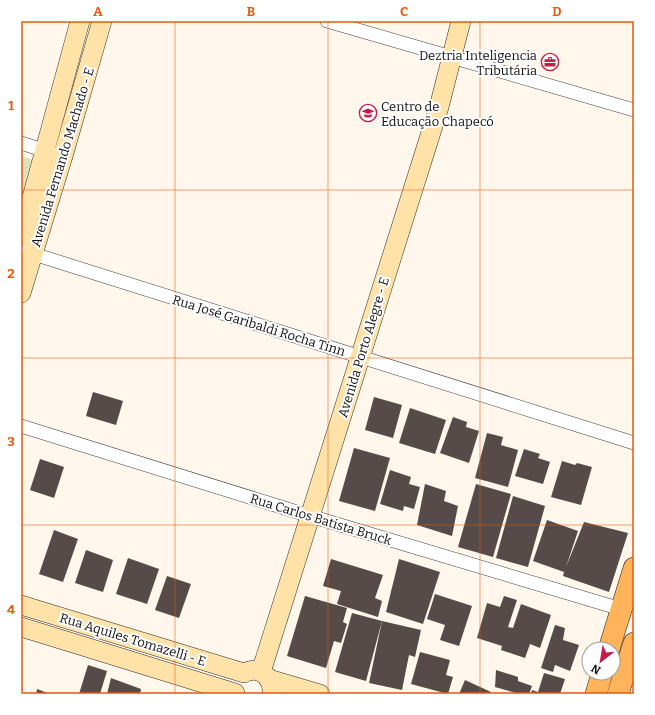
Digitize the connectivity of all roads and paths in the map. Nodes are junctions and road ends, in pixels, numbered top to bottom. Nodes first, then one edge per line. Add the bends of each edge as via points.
1 (80, 21) edge
2 (102, 21) edge
3 (327, 21) edge
4 (461, 21) edge
5 (452, 58) junction
6 (634, 110) edge
7 (21, 144) edge
8 (44, 151) junction
9 (63, 156) junction
10 (21, 238) edge
11 (27, 252) edge
12 (21, 293) edge
13 (360, 357) junction
14 (21, 426) edge
15 (634, 443) edge
16 (310, 516) junction
17 (634, 568) edge
18 (21, 605) edge
19 (628, 611) edge
20 (82, 624) junction
21 (21, 627) edge
22 (613, 641) edge
23 (634, 643) edge
24 (77, 644) junction
25 (262, 679) edge
26 (600, 681) edge
27 (235, 693) edge
28 (320, 694) edge
29 (596, 694) edge
30 (618, 694) edge

1 - 8 street, Avenida Fernando Machado - E
2 - 9 street, Avenida Fernando Machado - E
3 - 5 street
4 - 5 street, Avenida Porto Alegre - E
5 - 6 street
5 - 13 street, Avenida Porto Alegre - E
7 - 8 street
8 - 9 street
8 - 10 street, Avenida Fernando Machado - E
9 - 11 street, Avenida Fernando Machado - E
11 - 12 street, Avenida Fernando Machado - E
11 - 13 street, Rua José Garibaldi Rocha Tinn
13 - 15 street, Rua José Garibaldi Rocha Tinn
13 - 16 street, Avenida Porto Alegre - E
14 - 16 street, Rua Carlos Batista Bruck
16 - 19 street, Rua Carlos Batista Bruck
16 - 25 street, Avenida Porto Alegre - E
17 - 19 main road
18 - 20 street, Rua Aquiles Tomazelli - E
19 - 22 main road
20 - 24 street
20 - 25 street, Rua Aquiles Tomazelli - E
21 - 24 street, Rua Aquiles Tomazelli - E
23 - 30 main road
24 - 27 street, Rua Aquiles Tomazelli - E
25 - 27 street, Avenida Porto Alegre - E via 238,678
25 - 28 street, Rua Aquiles Tomazelli - E
26 - 29 main road

